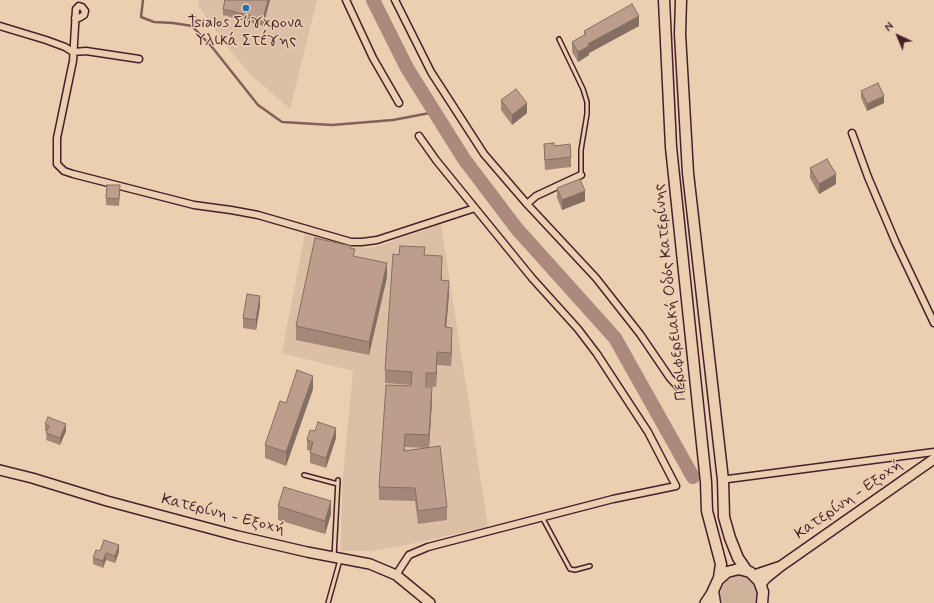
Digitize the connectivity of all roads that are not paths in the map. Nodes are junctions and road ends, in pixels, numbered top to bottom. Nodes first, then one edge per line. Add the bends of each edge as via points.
1 (346, 0) edge
2 (395, 0) edge
3 (664, 0) edge
4 (681, 0) edge
5 (76, 18) dead end
6 (0, 26) edge
7 (559, 39) dead end
8 (73, 52) junction
9 (139, 59) dead end
10 (399, 103) dead end
11 (852, 133) dead end
12 (419, 136) dead end
13 (581, 175) joint
14 (527, 204) junction
15 (475, 208) junction
16 (934, 323) edge
17 (681, 390) dead end
18 (934, 452) edge
19 (934, 459) edge
20 (0, 470) edge
21 (304, 475) dead end
22 (728, 479) dead end
23 (338, 480) dead end
24 (338, 484) junction
25 (542, 517) junction
26 (338, 557) junction
27 (590, 566) dead end
28 (780, 566) junction
29 (750, 573) junction
30 (396, 575) junction
31 (719, 578) junction
32 (761, 584) junction
33 (714, 591) junction
34 (328, 603) edge
35 (430, 603) edge
36 (705, 603) edge
37 (715, 603) edge
38 (762, 603) edge

1 - 10 street via 373,58
2 - 14 street via 431,72 484,154
3 - 31 main road, Περιφερειακή Οδός Κατερίνης via 670,146 707,511 721,564
4 - 29 main road, Περιφερειακή Οδός Κατερίνης via 680,34 688,173 723,480 724,517 738,558
5 - 8 street
6 - 8 street via 46,40
7 - 13 lane via 587,102 581,150
8 - 9 street via 86,51
8 - 15 street via 56,156 57,164 73,174 194,205 258,215 351,242 377,240
11 - 16 street via 893,236
12 - 15 street
13 - 14 street via 536,196
14 - 17 street via 596,278
15 - 25 street via 598,354 648,432 676,486
18 - 22 street
19 - 28 main road, Κατερίνη - Εξοχή
20 - 26 main road, Κατερίνη - Εξοχή via 238,536
21 - 24 lane
23 - 24 lane
24 - 26 lane
25 - 27 lane via 570,569
25 - 30 street via 428,547 409,555
26 - 30 main road, Κατερίνη - Εξοχή via 370,564
26 - 34 lane
28 - 29 main road, Κατερίνη - Εξοχή
28 - 32 main road, Κατερίνη - Εξοχή
29 - 31 main road via 739,569
29 - 32 main road, Περιφερειακή Οδός Κατερίνης
30 - 35 main road, Κατερίνη - Εξοχή
31 - 33 main road, Περιφερειακή Οδός Κατερίνης
32 - 38 main road via 764,592
33 - 36 main road
33 - 37 main road

